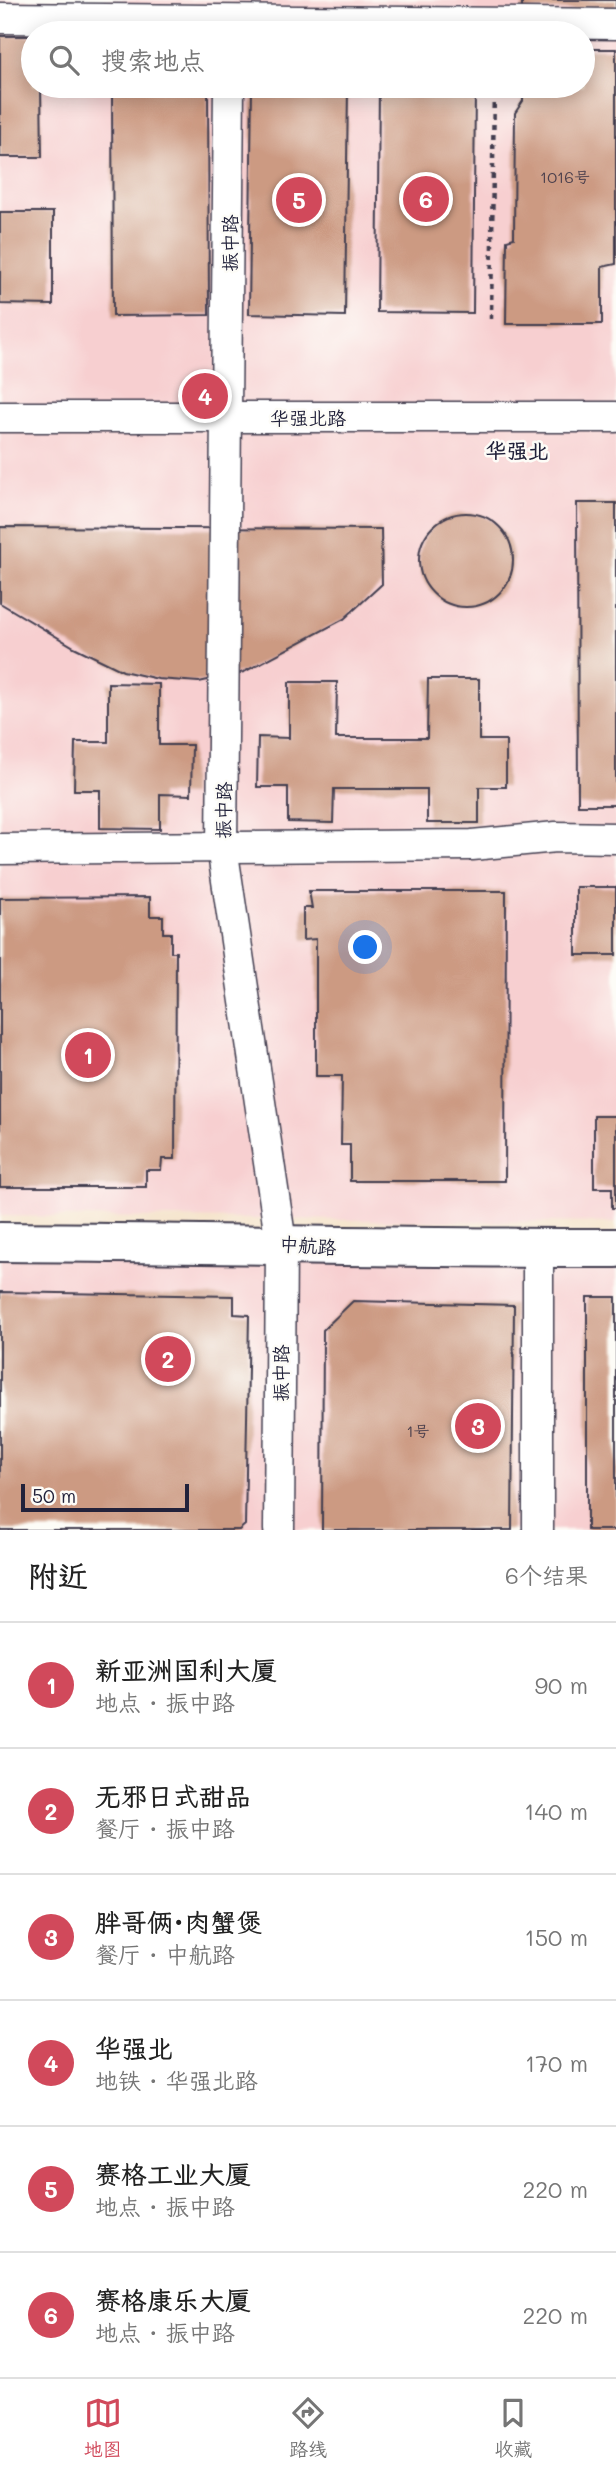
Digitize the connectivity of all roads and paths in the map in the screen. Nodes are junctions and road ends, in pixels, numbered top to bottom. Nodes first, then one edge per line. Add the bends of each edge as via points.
1 (470, 12) edge
2 (228, 18) edge
3 (0, 19) edge
4 (580, 21) edge
5 (595, 22) edge
6 (616, 24) edge
7 (229, 98) edge
8 (494, 98) edge
9 (491, 319) dead end
10 (0, 417) edge
11 (227, 417) junction
12 (616, 417) edge
13 (616, 838) edge
14 (222, 847) junction
15 (0, 849) edge
16 (0, 1242) edge
17 (281, 1243) junction
18 (538, 1248) junction
19 (616, 1248) edge
20 (279, 1530) edge
21 (538, 1530) edge

1 - 2 street
1 - 4 street
2 - 3 street
5 - 6 street
7 - 11 street, 振中路
8 - 9 path
10 - 11 street, 华强北路
11 - 12 street, 华强北路
11 - 14 street, 振中路
13 - 14 street via 556,837 472,845
14 - 15 street
14 - 17 street, 振中路
16 - 17 main road, 中航路
17 - 18 main road, 中航路 via 334,1248
17 - 20 street, 振中路
18 - 19 main road, 中航路
18 - 21 street

